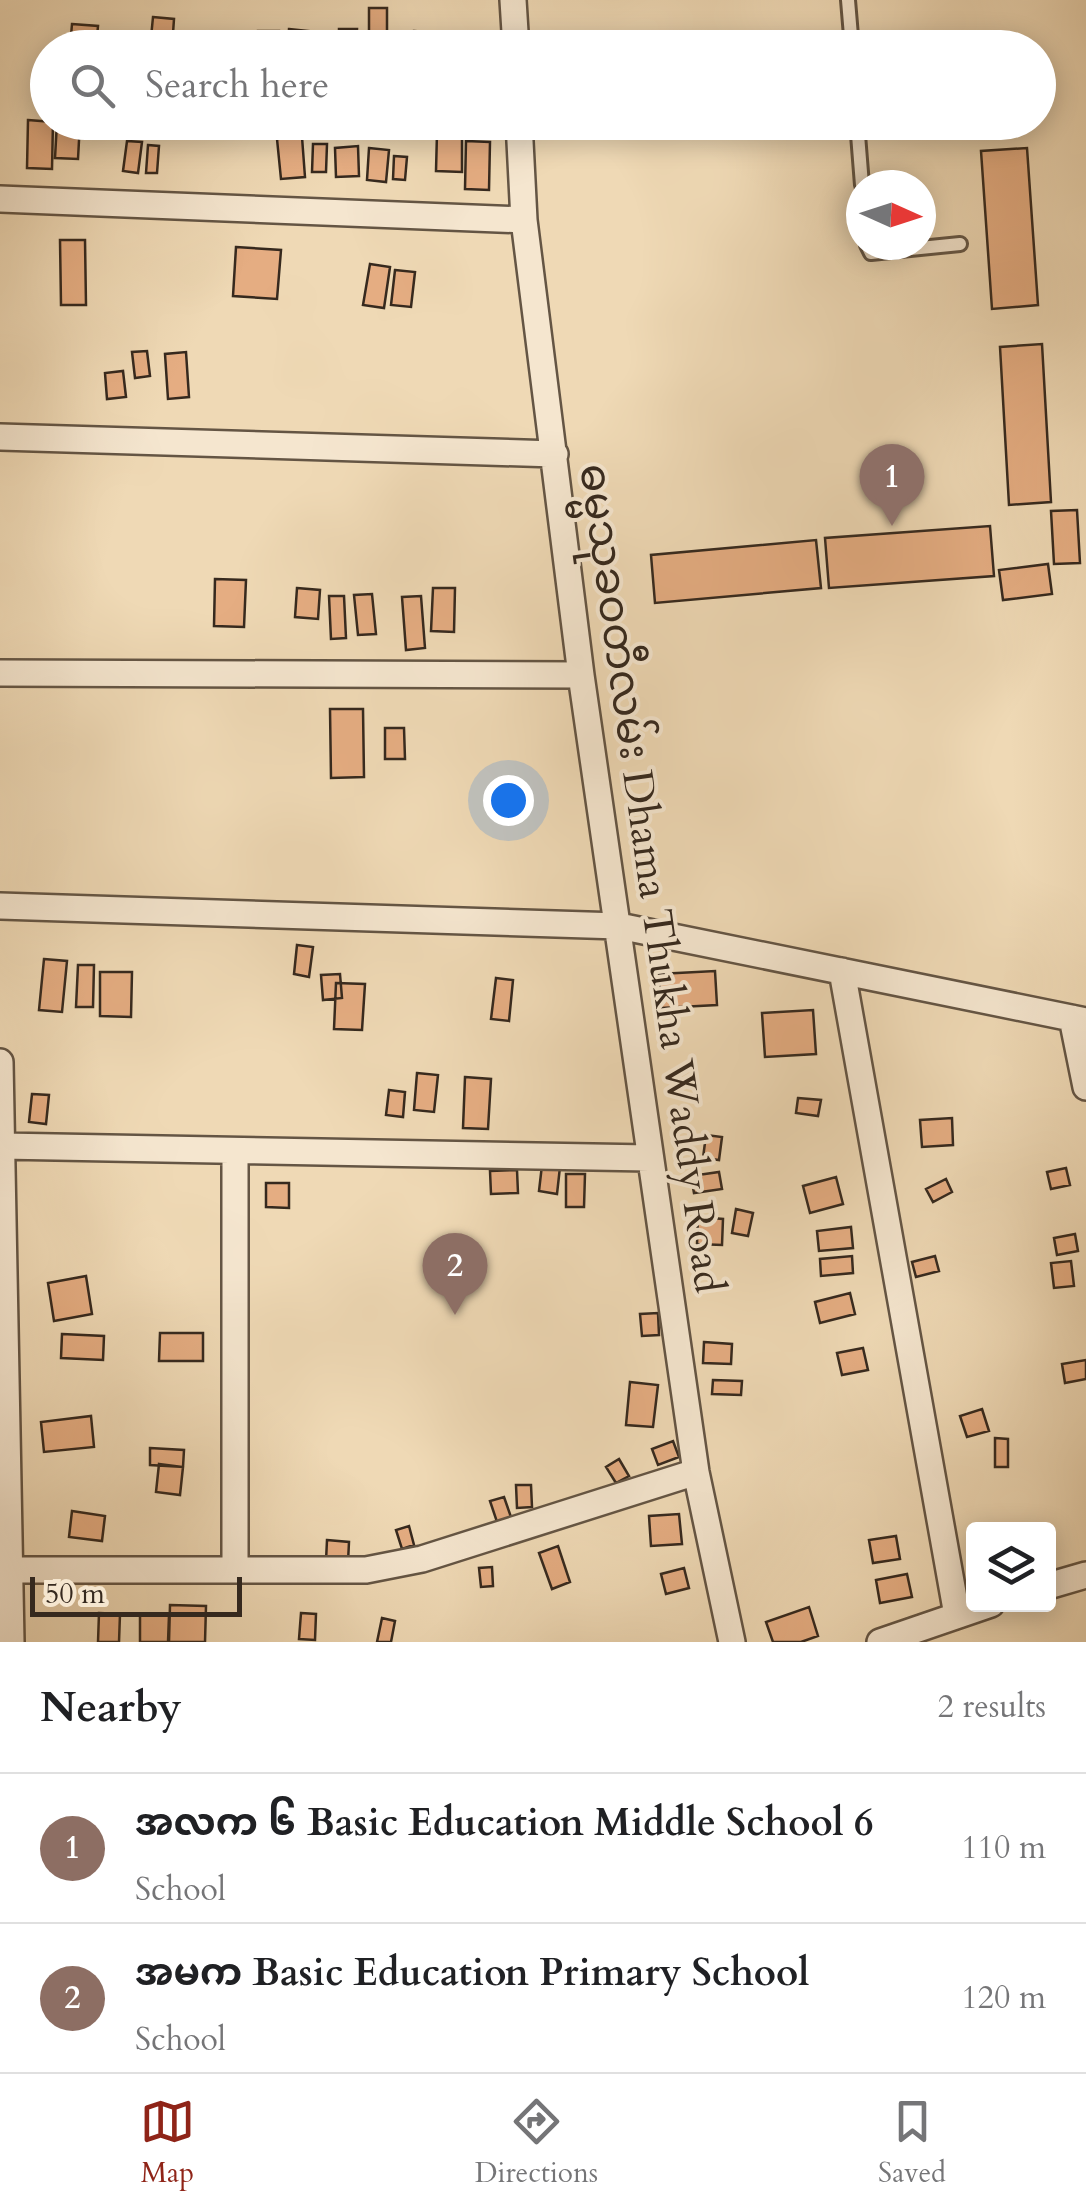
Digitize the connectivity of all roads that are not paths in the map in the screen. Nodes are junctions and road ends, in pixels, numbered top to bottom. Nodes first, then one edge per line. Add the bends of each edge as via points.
1 (513, 0) edge
2 (848, 0) edge
3 (515, 30) edge
4 (850, 30) edge
5 (520, 140) edge
6 (858, 140) edge
7 (861, 170) edge
8 (0, 199) edge
9 (524, 220) junction
10 (960, 244) dead end
11 (936, 246) edge
12 (0, 437) edge
13 (554, 454) junction
14 (0, 672) edge
15 (581, 675) junction
16 (0, 906) edge
17 (620, 926) junction
18 (842, 971) junction
19 (1079, 1019) edge
20 (0, 1062) edge
21 (1086, 1087) edge
22 (2, 1146) edge
23 (235, 1150) junction
24 (649, 1158) junction
25 (696, 1472) junction
26 (10, 1570) junction
27 (235, 1570) junction
28 (1086, 1575) edge
29 (1056, 1584) edge
30 (966, 1612) edge
31 (957, 1615) junction
32 (11, 1642) edge
33 (732, 1642) edge
34 (880, 1642) edge

1 - 3 street
2 - 4 lane
5 - 9 street, ဓမ္မသုခဝတီလမ်း Dhama Thukha Waddy Road
6 - 7 lane
8 - 9 street
9 - 13 street, ဓမ္မသုခဝတီလမ်း Dhama Thukha Waddy Road
10 - 11 lane
12 - 13 street
13 - 15 street, ဓမ္မသုခဝတီလမ်း Dhama Thukha Waddy Road
14 - 15 street
15 - 17 street, ဓမ္မသုခဝတီလမ်း Dhama Thukha Waddy Road
16 - 17 street
17 - 18 street
17 - 24 street, ဓမ္မသုခဝတီလမ်း Dhama Thukha Waddy Road
18 - 19 street
18 - 31 street
19 - 21 street
20 - 22 street
22 - 23 street
22 - 26 street
23 - 24 street
23 - 27 street
24 - 25 street, ဓမ္မသုခဝတီလမ်း Dhama Thukha Waddy Road
25 - 27 street via 408,1562 366,1570
25 - 33 street, ဓမ္မသုခဝတီလမ်း Dhama Thukha Waddy Road
26 - 27 street
26 - 32 street
28 - 29 street
30 - 31 street
31 - 34 street

